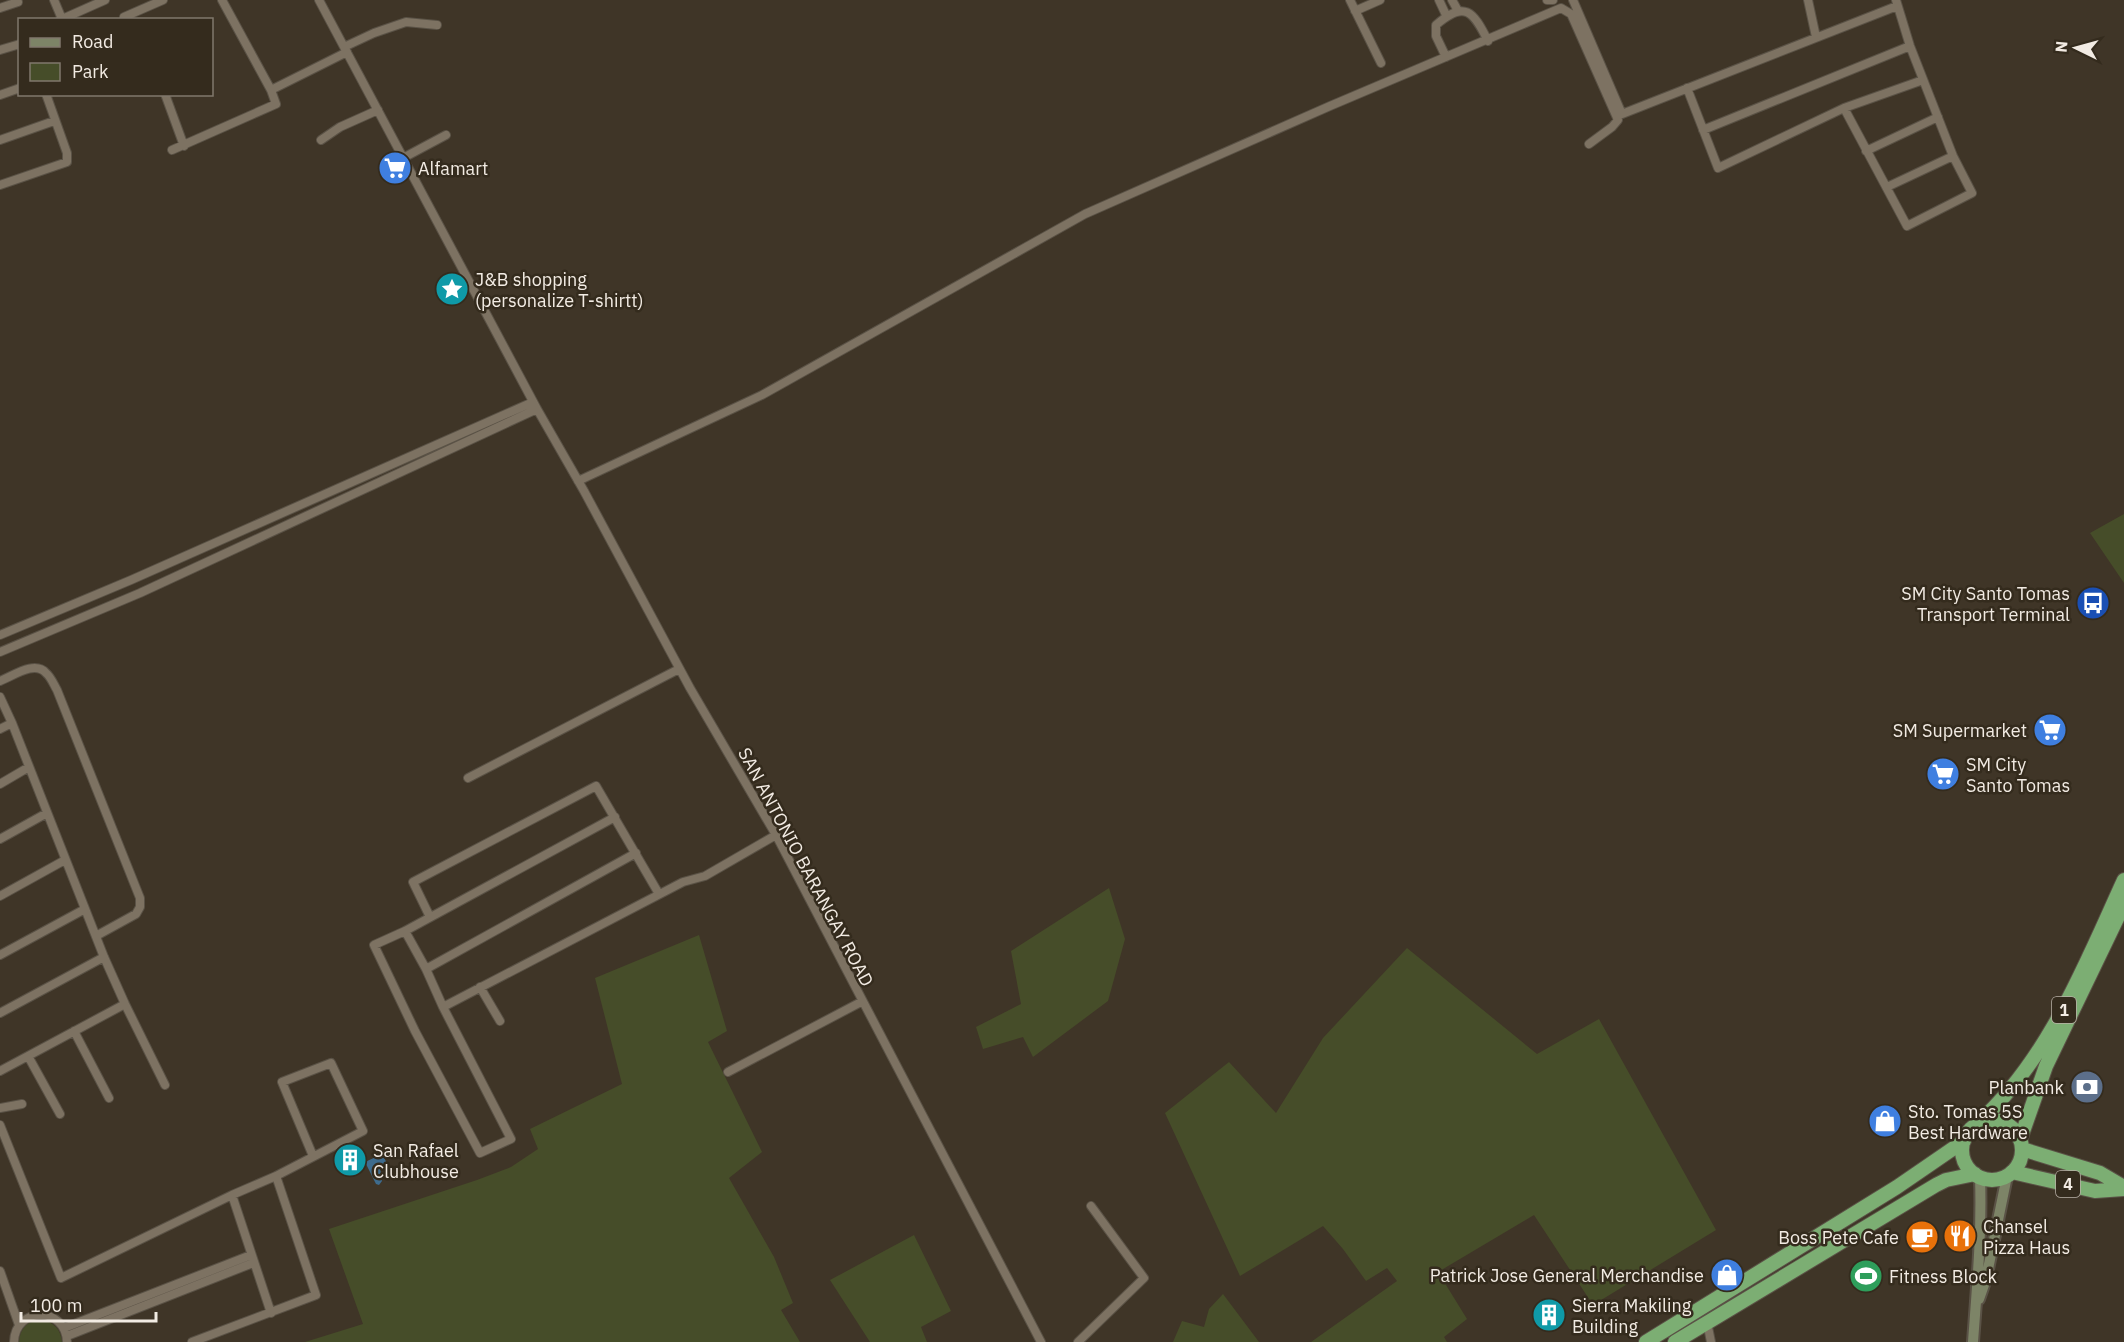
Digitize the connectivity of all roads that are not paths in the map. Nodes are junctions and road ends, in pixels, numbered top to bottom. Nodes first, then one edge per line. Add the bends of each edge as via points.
1 (54, 0) edge
2 (163, 0) edge
3 (222, 0) edge
4 (319, 0) edge
5 (1350, 0) edge
6 (1380, 0) edge
7 (1439, 0) edge
8 (1452, 0) edge
9 (1547, 0) edge
10 (1553, 0) edge
11 (1573, 0) edge
12 (1808, 0) edge
13 (100, 1) edge
14 (12, 2) edge
15 (1896, 3) edge
16 (0, 8) edge
17 (1458, 9) junction
18 (1355, 11) junction
19 (138, 15) edge
20 (1446, 15) junction
21 (124, 17) dead end
22 (61, 18) edge
23 (63, 18) edge
24 (437, 25) dead end
25 (1816, 37) junction
26 (1488, 41) junction
27 (18, 45) edge
28 (1910, 46) junction
29 (0, 50) edge
30 (346, 50) junction
31 (1446, 57) junction
32 (1381, 63) dead end
33 (1923, 80) junction
34 (1687, 88) junction
35 (18, 89) edge
36 (271, 90) junction
37 (0, 95) edge
38 (47, 96) edge
39 (166, 96) edge
40 (1844, 108) junction
41 (378, 110) junction
42 (1938, 117) junction
43 (54, 121) junction
44 (1703, 130) junction
45 (446, 135) dead end
46 (0, 140) edge
47 (321, 140) dead end
48 (1589, 144) dead end
49 (184, 146) junction
50 (172, 150) dead end
51 (1866, 151) junction
52 (1953, 156) junction
53 (403, 158) junction
54 (0, 185) edge
55 (1887, 187) junction
56 (535, 406) junction
57 (578, 481) junction
58 (0, 635) edge
59 (0, 652) edge
60 (679, 669) junction
61 (0, 681) edge
62 (0, 697) edge
63 (12, 723) junction
64 (0, 729) edge
65 (29, 767) junction
66 (468, 778) dead end
67 (0, 784) edge
68 (47, 813) junction
69 (615, 817) junction
70 (776, 836) junction
71 (0, 839) edge
72 (636, 853) junction
73 (65, 860) junction
74 (2124, 880) edge
75 (659, 894) junction
76 (0, 896) edge
77 (2124, 904) edge
78 (85, 909) junction
79 (430, 917) junction
80 (405, 931) junction
81 (96, 936) junction
82 (0, 955) edge
83 (104, 957) junction
84 (426, 969) junction
85 (480, 987) junction
86 (861, 1002) junction
87 (125, 1004) junction
88 (443, 1007) junction
89 (0, 1013) edge
90 (500, 1021) dead end
91 (74, 1031) junction
92 (28, 1056) junction
93 (0, 1071) edge
94 (728, 1072) dead end
95 (165, 1085) dead end
96 (109, 1098) dead end
97 (22, 1104) dead end
98 (0, 1108) edge
99 (60, 1114) dead end
100 (1978, 1123) junction
101 (0, 1125) edge
102 (1964, 1142) junction
103 (2021, 1144) junction
104 (313, 1156) junction
105 (2010, 1174) junction
106 (1977, 1175) junction
107 (276, 1176) junction
108 (2124, 1188) edge
109 (232, 1195) junction
110 (1091, 1206) dead end
111 (252, 1259) junction
112 (0, 1271) edge
113 (1977, 1305) junction
114 (271, 1313) junction
115 (1707, 1322) junction
116 (19, 1325) junction
117 (66, 1336) edge
118 (14, 1342) edge
119 (192, 1342) edge
120 (1041, 1342) edge
121 (1078, 1342) edge
122 (1646, 1342) edge
123 (1675, 1342) edge
124 (1711, 1342) edge
125 (1973, 1342) edge

1 - 22 street
2 - 19 street
3 - 36 street
4 - 30 street, SAN ANTONIO BARANGAY ROAD
5 - 18 street
6 - 18 street
7 - 20 street
8 - 17 street
9 - 10 street
11 - 34 street via 1622,114
12 - 25 street
13 - 23 street
14 - 16 street
15 - 25 street
15 - 28 street
17 - 20 street
17 - 26 street via 1477,19
18 - 32 street
19 - 21 street
20 - 31 street via 1436,25 1436,36
24 - 30 street via 406,22 374,33
25 - 34 street
26 - 31 street
26 - 48 street via 1561,8 1571,14 1618,120
27 - 29 street
28 - 33 street
28 - 44 street
30 - 36 street
30 - 41 street, SAN ANTONIO BARANGAY ROAD
31 - 57 street via 1085,214 762,395
33 - 40 street
33 - 42 street
34 - 44 street
35 - 37 street
36 - 49 street via 276,104
38 - 43 street
39 - 49 street
40 - 44 street via 1718,168
40 - 51 street
41 - 47 street
41 - 53 street, SAN ANTONIO BARANGAY ROAD
42 - 51 street
42 - 52 street
43 - 46 street
43 - 54 street via 67,153 66,162
45 - 53 street
49 - 50 street
51 - 55 street
52 - 55 street
52 - 55 street via 1972,194 1907,226
53 - 56 street, SAN ANTONIO BARANGAY ROAD
56 - 57 street, SAN ANTONIO BARANGAY ROAD
56 - 58 street
56 - 59 street via 140,593
57 - 60 street, SAN ANTONIO BARANGAY ROAD
60 - 66 street
60 - 70 street, SAN ANTONIO BARANGAY ROAD
61 - 81 street via 32,668 46,672 57,690 140,898 135,914
62 - 63 street
63 - 64 street
63 - 65 street
65 - 67 street
65 - 68 street
68 - 71 street
68 - 73 street
69 - 72 street
69 - 79 street
69 - 79 street via 596,786 413,882
70 - 75 street via 705,876
70 - 86 street, SAN ANTONIO BARANGAY ROAD
72 - 75 street
72 - 84 street
73 - 76 street
73 - 78 street
74 - 100 highway, 1 via 2063,1012 2011,1088
75 - 85 street
77 - 103 highway, 1 via 2046,1066
78 - 81 street
78 - 82 street
79 - 80 street
80 - 84 street
80 - 88 street via 374,945 414,1031 480,1153 511,1139
81 - 83 street
83 - 87 street
83 - 89 street
84 - 88 street
85 - 88 street
85 - 90 street
86 - 94 street
86 - 120 street, SAN ANTONIO BARANGAY ROAD
87 - 91 street
87 - 95 street
91 - 92 street
91 - 96 street
92 - 93 street
92 - 99 street
97 - 98 street
100 - 102 highway, 1
100 - 103 highway via 2001,1121 2014,1129
101 - 109 street via 61,1278
102 - 106 highway via 1964,1160
102 - 122 highway, 1
103 - 105 highway, 1 via 2020,1161
103 - 108 highway, 4 via 2100,1173
104 - 104 street via 363,1131 332,1063 282,1082
104 - 107 street
105 - 106 highway via 1993,1180
105 - 108 highway, 4 via 2096,1191
105 - 113 main road
106 - 113 main road via 1981,1206
106 - 115 highway via 1936,1185
107 - 109 street
107 - 114 street via 316,1295
109 - 111 street
110 - 121 street via 1144,1278
111 - 114 street
111 - 117 street
112 - 116 street
113 - 125 main road
114 - 119 street
115 - 123 highway
115 - 124 street
116 - 117 street via 43,1314 51,1316
116 - 118 street

